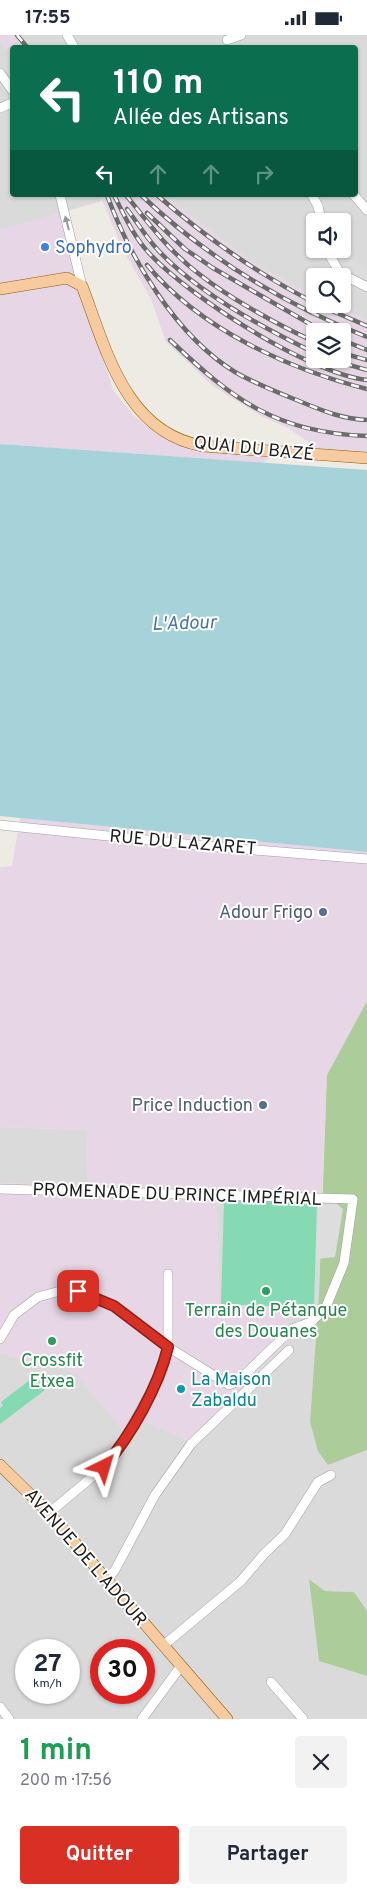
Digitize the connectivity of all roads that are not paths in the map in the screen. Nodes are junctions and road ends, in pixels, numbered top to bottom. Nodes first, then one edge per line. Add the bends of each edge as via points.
1 (241, 35) edge
2 (227, 41) edge
3 (0, 73) edge
4 (10, 87) edge
5 (60, 197) edge
6 (313, 197) edge
7 (356, 197) edge
8 (367, 210) edge
9 (319, 213) edge
10 (331, 258) edge
11 (82, 286) junction
12 (367, 287) edge
13 (0, 289) edge
14 (367, 458) edge
15 (0, 825) edge
16 (367, 859) edge
17 (0, 1189) edge
18 (168, 1274) dead end
19 (0, 1339) edge
20 (168, 1347) junction
21 (289, 1350) dead end
22 (0, 1465) edge
23 (331, 1475) dead end
24 (49, 1513) junction
25 (107, 1580) junction
26 (164, 1645) junction
27 (181, 1666) junction
28 (271, 1682) dead end
29 (0, 1707) edge
30 (9, 1719) edge
31 (142, 1719) edge
32 (227, 1719) edge
33 (303, 1719) edge

1 - 2 street
3 - 4 street
11 -> 5 street
6 - 9 street
7 - 8 street
10 - 12 street via 340,273
11 - 13 main road via 67,279
11 - 14 main road, QUAI DU BAZÉ via 116,373 146,417 166,433 203,446
15 - 16 street, RUE DU LAZARET
17 - 20 street, PROMENADE DU PRINCE IMPÉRIAL via 353,1199 344,1263 326,1307 311,1321 292,1329 238,1381 229,1385 221,1382
18 - 20 street
19 - 20 street via 14,1315 38,1297 60,1291 78,1291 114,1306
20 - 24 street via 162,1372 119,1449 104,1467
21 - 25 street via 191,1444 155,1495 115,1571
22 - 24 main road, AVENUE DE L'ADOUR
23 - 26 street via 318,1482 285,1534 242,1581
24 - 25 main road, AVENUE DE L'ADOUR
25 - 26 main road, AVENUE DE L'ADOUR
26 - 27 main road, AVENUE DE L'ADOUR
27 - 31 street
27 - 32 main road, AVENUE DE L'ADOUR
28 - 33 street
29 - 30 street

